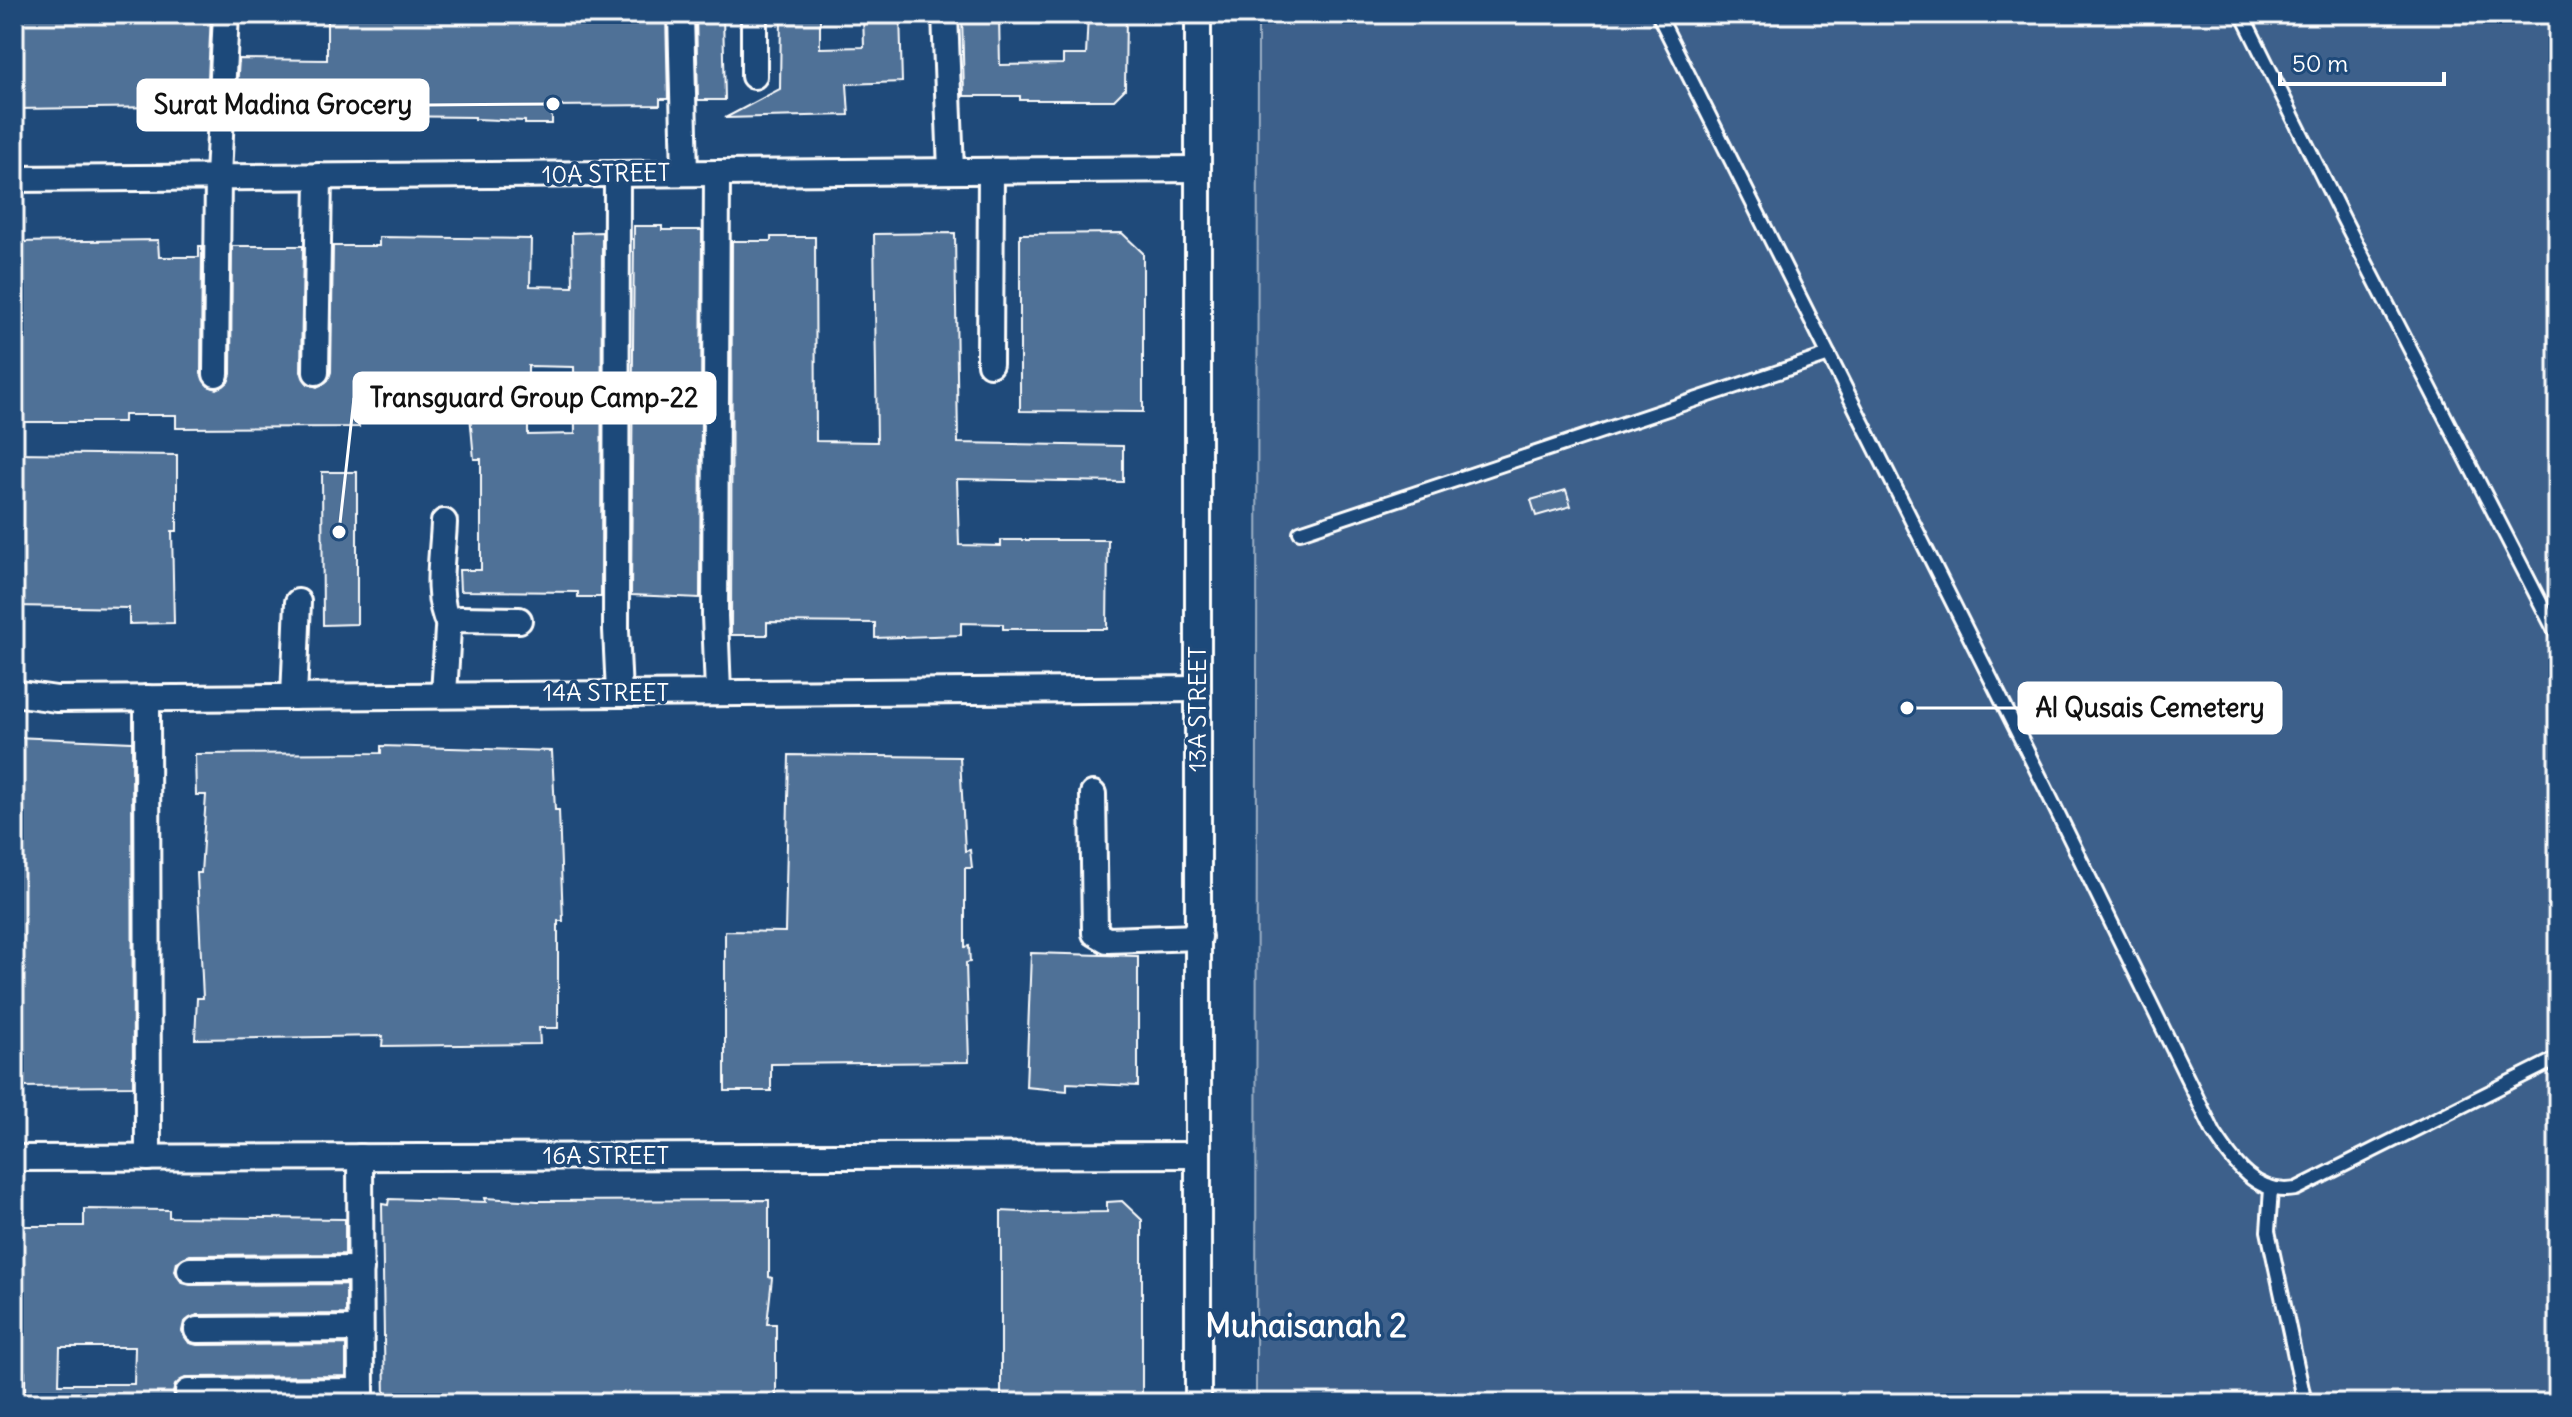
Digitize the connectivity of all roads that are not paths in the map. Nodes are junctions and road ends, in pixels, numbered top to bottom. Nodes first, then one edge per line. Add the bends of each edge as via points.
1 (226, 14) edge
2 (681, 14) edge
3 (754, 14) edge
4 (945, 14) edge
5 (1198, 14) edge
6 (1658, 14) edge
7 (2242, 14) edge
8 (754, 76) dead end
9 (1198, 169) junction
10 (951, 171) junction
11 (991, 171) junction
12 (685, 173) junction
13 (717, 173) junction
14 (617, 175) junction
15 (218, 176) junction
16 (319, 176) junction
17 (14, 179) edge
18 (1829, 355) junction
19 (990, 364) dead end
20 (316, 372) dead end
21 (216, 374) dead end
22 (444, 522) dead end
23 (1300, 532) dead end
24 (298, 602) dead end
25 (519, 620) dead end
26 (449, 625) junction
27 (2558, 637) edge
28 (1198, 689) junction
29 (718, 692) junction
30 (14, 693) edge
31 (619, 693) junction
32 (444, 694) junction
33 (294, 697) junction
34 (147, 698) junction
35 (1093, 794) dead end
36 (1199, 937) junction
37 (2558, 1058) edge
38 (1198, 1155) junction
39 (360, 1157) junction
40 (14, 1158) edge
41 (148, 1158) junction
42 (2271, 1189) junction
43 (361, 1269) junction
44 (190, 1270) dead end
45 (360, 1329) junction
46 (197, 1330) dead end
47 (188, 1392) dead end
48 (361, 1397) edge
49 (1198, 1403) edge
50 (2305, 1403) edge

1 - 15 street
2 - 12 street
3 - 8 street
4 - 10 street
5 - 9 street, 13A STREET
6 - 18 lane
7 - 27 lane
9 - 11 street, 10A STREET
9 - 28 street, 13A STREET
10 - 11 street, 10A STREET
10 - 13 street, 10A STREET
11 - 19 street
12 - 13 street, 10A STREET
12 - 14 street, 10A STREET
13 - 29 street
14 - 16 street, 10A STREET
14 - 31 street
15 - 16 street, 10A STREET
15 - 17 street, 10A STREET
15 - 21 street
16 - 20 street
18 - 23 lane
18 - 42 lane via 2214,1133 2245,1172
22 - 26 street via 441,595
24 - 33 street
25 - 26 street via 460,619
26 - 32 street
28 - 29 street, 14A STREET
28 - 36 street, 13A STREET
29 - 31 street, 14A STREET
30 - 34 street, 14A STREET via 56,699
31 - 32 street, 14A STREET
32 - 33 street, 14A STREET
33 - 34 street, 14A STREET
34 - 41 street
35 - 36 street via 1095,933 1107,940
36 - 38 street, 13A STREET
37 - 42 lane via 2296,1189
38 - 39 street, 16A STREET
38 - 49 street, 13A STREET
39 - 41 street, 16A STREET
39 - 43 street
40 - 41 street, 16A STREET
42 - 50 lane via 2268,1231
43 - 44 street
43 - 45 street
45 - 46 street
45 - 48 street
47 - 48 street

